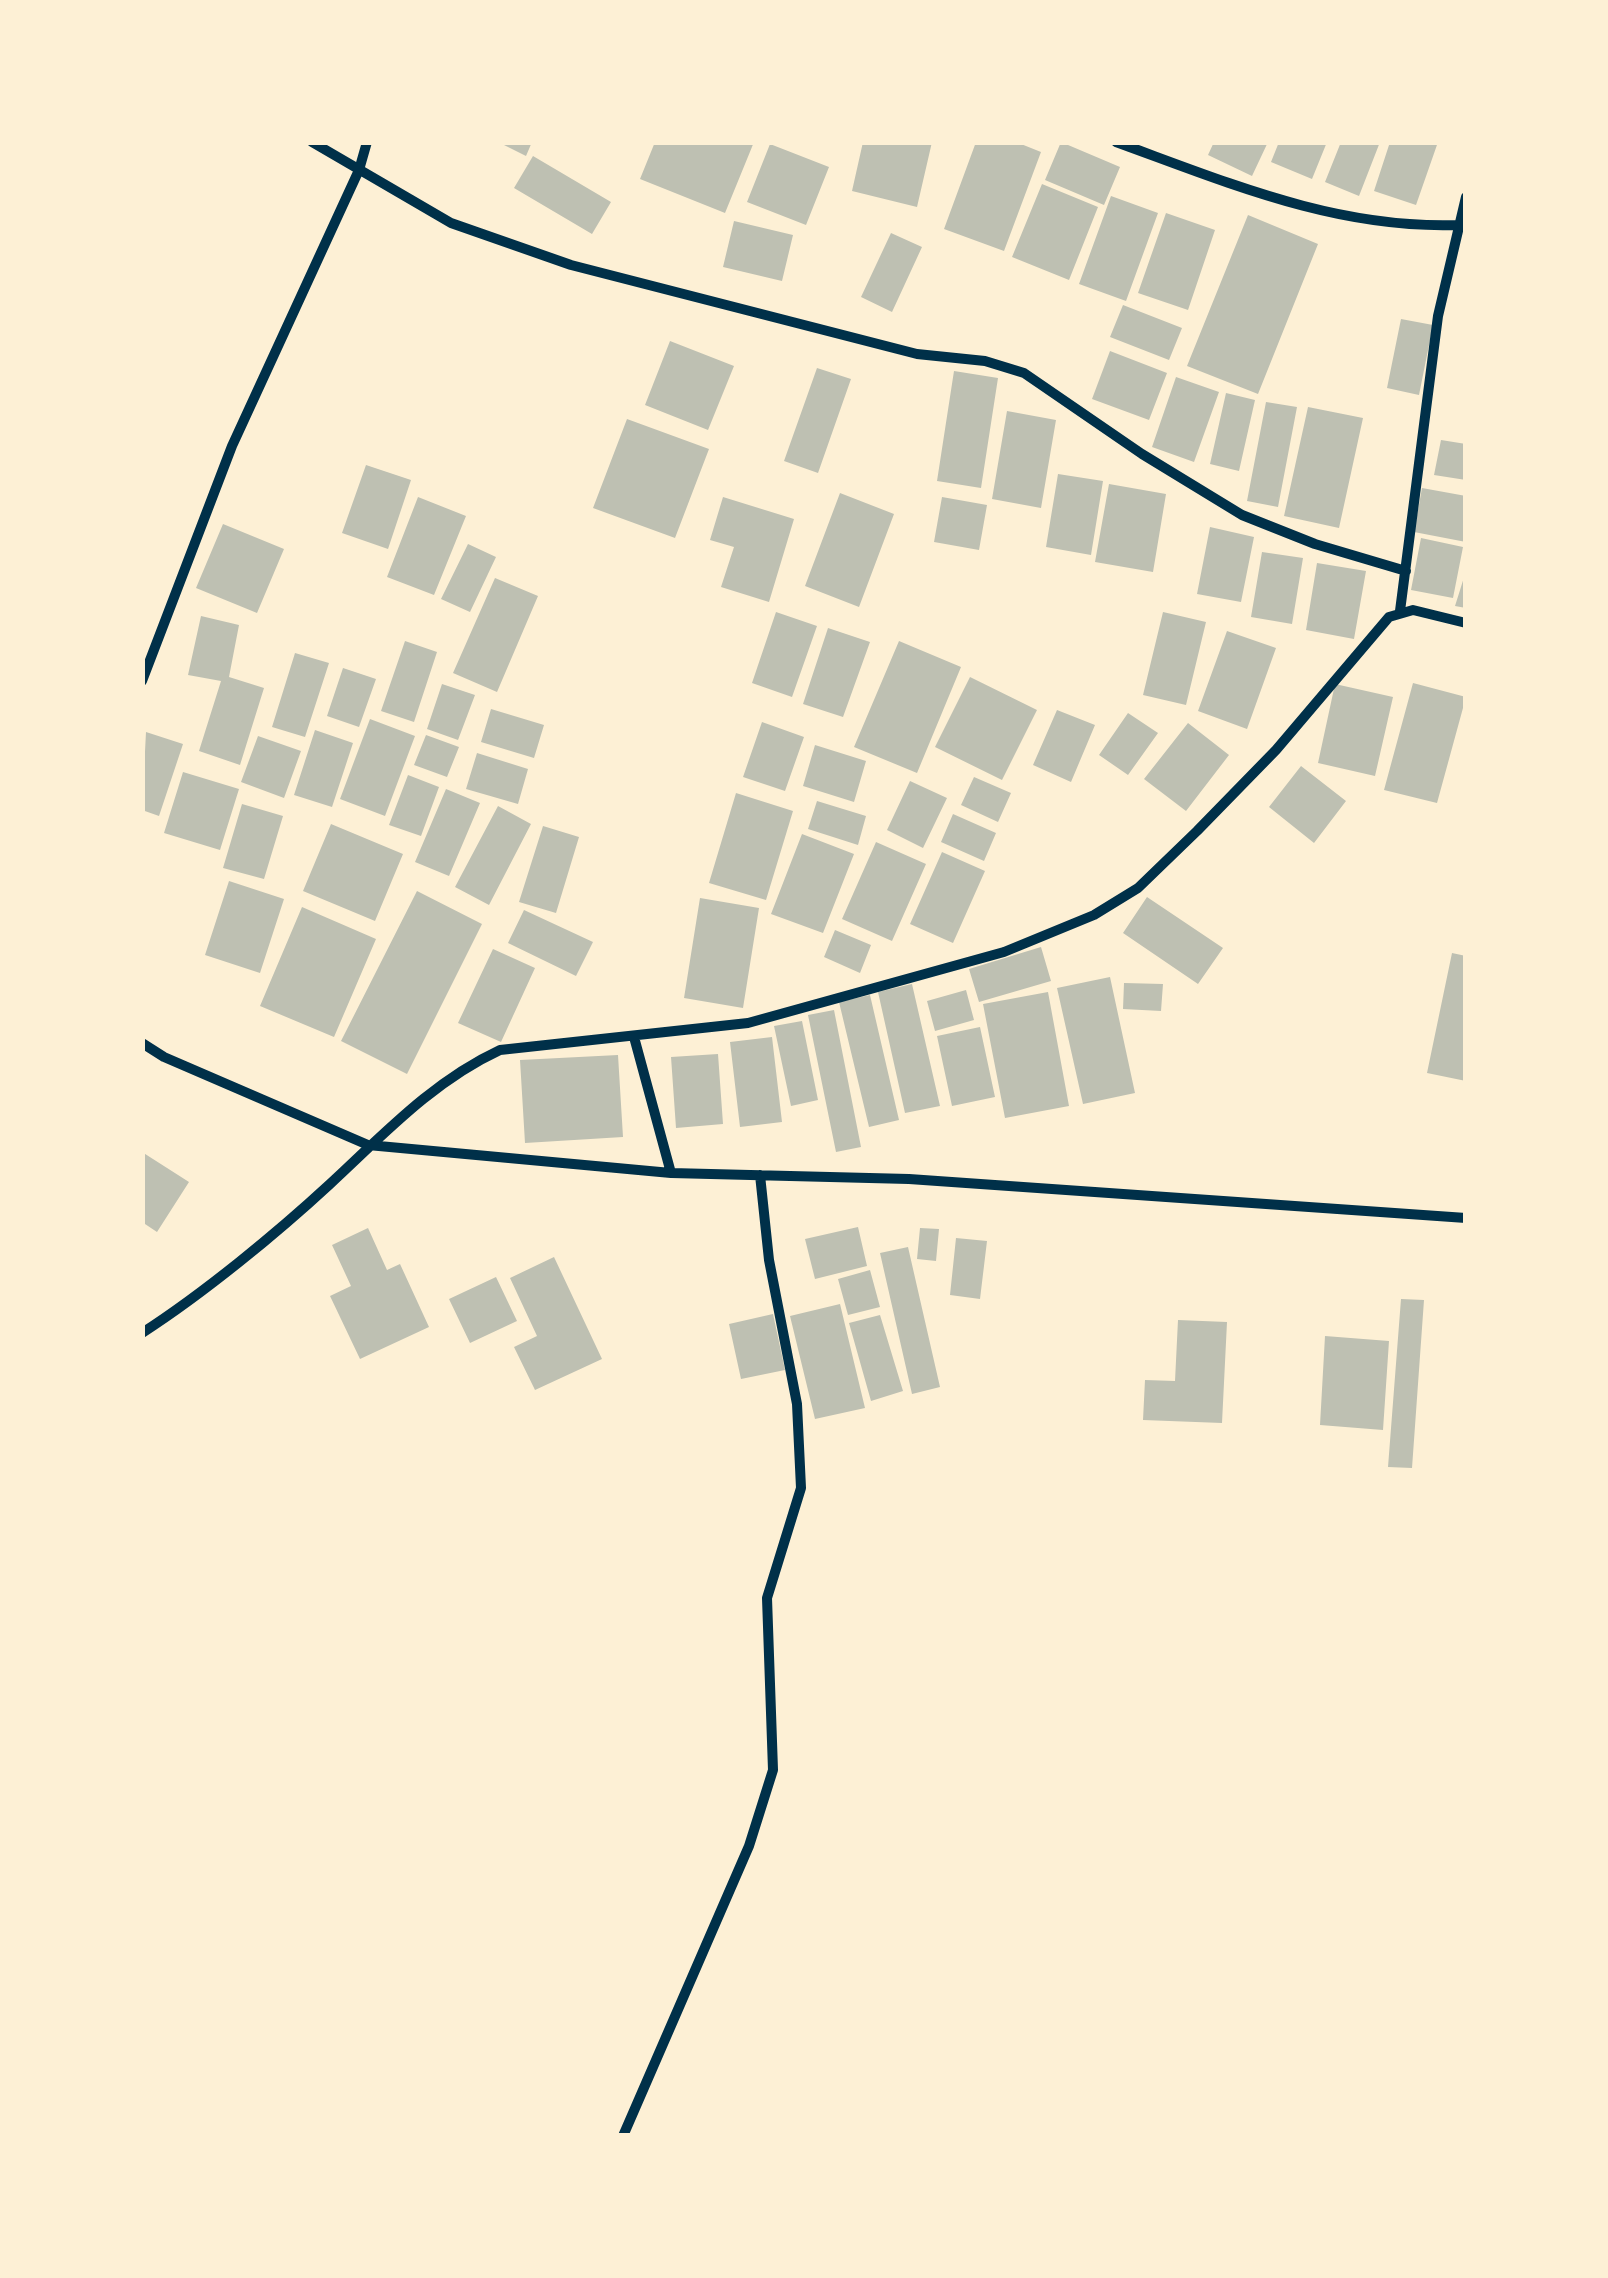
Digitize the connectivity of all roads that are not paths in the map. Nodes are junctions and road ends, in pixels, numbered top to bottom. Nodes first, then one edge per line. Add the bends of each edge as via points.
1 (312, 142) edge
2 (367, 142) edge
3 (1116, 142) edge
4 (359, 170) junction
5 (1466, 196) edge
6 (1463, 212) edge
7 (1457, 224) junction
8 (1406, 571) junction
9 (1400, 611) junction
10 (1466, 623) edge
11 (142, 681) edge
12 (634, 1038) junction
13 (142, 1043) edge
14 (368, 1145) junction
15 (671, 1172) junction
16 (760, 1175) junction
17 (1466, 1218) edge
18 (142, 1333) edge
19 (623, 2136) edge

1 - 4 street
2 - 4 street
3 - 7 street via 1352,220
4 - 8 street via 451,224 571,265 918,354 1024,373 1242,515
4 - 11 street via 232,446
5 - 6 street
6 - 7 street
7 - 8 street via 1438,316
8 - 9 street
9 - 10 street
9 - 12 street via 1378,627 1197,832 1138,888 1094,915 1004,952 748,1023
12 - 14 street via 500,1050 457,1073
12 - 15 street
13 - 14 street
14 - 15 street
14 - 18 street via 330,1184
15 - 16 street
16 - 17 street via 909,1179
16 - 19 street via 796,1404 801,1488 767,1598 774,1770 749,1846

